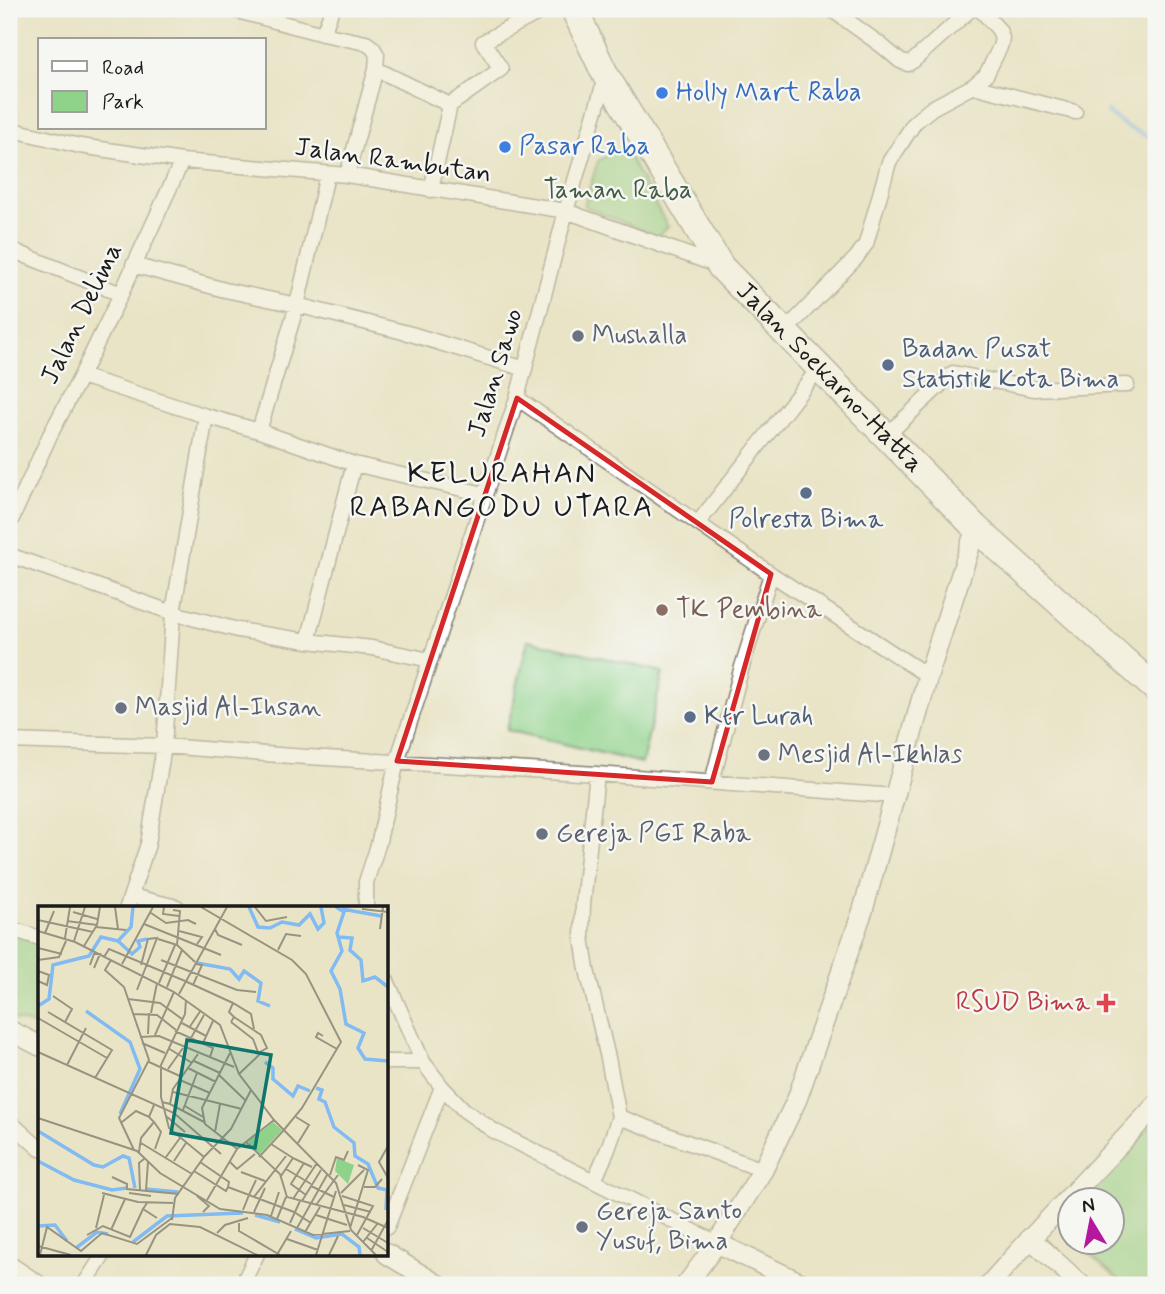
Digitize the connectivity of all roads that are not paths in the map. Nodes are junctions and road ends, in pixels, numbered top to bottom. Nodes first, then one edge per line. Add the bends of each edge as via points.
1 (230, 9) edge
2 (332, 9) edge
3 (545, 9) edge
4 (574, 9) edge
5 (831, 9) edge
6 (971, 9) edge
7 (980, 9) edge
8 (323, 34) junction
9 (376, 69) junction
10 (606, 76) junction
11 (973, 86) junction
12 (450, 104) junction
13 (1074, 112) dead end
14 (9, 129) edge
15 (182, 162) junction
16 (327, 175) junction
17 (347, 175) junction
18 (431, 190) junction
19 (566, 211) junction
20 (9, 249) edge
21 (133, 265) junction
22 (722, 267) junction
23 (121, 294) junction
24 (297, 305) junction
25 (784, 332) junction
26 (819, 368) junction
27 (525, 369) junction
28 (81, 376) junction
29 (1127, 385) dead end
30 (517, 398) junction
31 (206, 416) junction
32 (259, 431) junction
33 (886, 436) junction
34 (354, 464) junction
35 (484, 494) junction
36 (11, 516) edge
37 (698, 523) junction
38 (976, 528) junction
39 (9, 555) edge
40 (771, 574) junction
41 (173, 613) junction
42 (307, 642) junction
43 (430, 660) junction
44 (928, 676) junction
45 (1156, 689) edge
46 (9, 741) edge
47 (164, 746) junction
48 (397, 761) junction
49 (597, 774) junction
50 (712, 782) junction
51 (895, 796) junction
52 (129, 902) edge
53 (167, 906) edge
54 (366, 906) edge
55 (9, 928) edge
56 (38, 937) edge
57 (388, 986) edge
58 (392, 1006) edge
59 (9, 1030) edge
60 (38, 1045) edge
61 (388, 1062) edge
62 (423, 1062) junction
63 (442, 1087) junction
64 (1156, 1105) edge
65 (619, 1116) junction
66 (9, 1121) edge
67 (38, 1147) edge
68 (763, 1170) junction
69 (594, 1181) junction
70 (388, 1224) edge
71 (1030, 1238) junction
72 (717, 1243) junction
73 (388, 1255) edge
74 (103, 1256) edge
75 (256, 1256) edge
76 (9, 1263) edge
77 (42, 1285) edge
78 (84, 1285) edge
79 (242, 1285) edge
80 (438, 1285) edge
81 (686, 1285) edge
82 (805, 1285) edge
83 (989, 1285) edge
84 (1081, 1285) edge

1 - 8 street
2 - 8 street
3 - 12 street via 483,42 500,69
4 - 10 highway, Jalan Soekarno-Hatta
5 - 6 street via 908,64
7 - 11 street via 1002,38 986,75
8 - 9 street via 371,46 377,55
9 - 12 street
9 - 17 street
10 - 19 street, Jalan Sawo
10 - 22 highway, Jalan Soekarno-Hatta
11 - 13 street
11 - 25 street via 932,107 915,122 889,162 866,244
12 - 18 street
14 - 15 street, Jalan Rambutan
15 - 16 street, Jalan Rambutan
15 - 21 street, Jalan Delima
16 - 17 street, Jalan Rambutan
16 - 24 street
17 - 18 street, Jalan Rambutan
18 - 19 street, Jalan Rambutan
19 - 22 street, Jalan Rambutan
19 - 27 street, Jalan Sawo
20 - 23 street
21 - 23 street, Jalan Delima
21 - 24 street
22 - 25 highway, Jalan Soekarno-Hatta
23 - 28 street, Jalan Delima
24 - 27 street
24 - 32 street
25 - 26 highway, Jalan Soekarno-Hatta
26 - 33 highway, Jalan Soekarno-Hatta
26 - 37 street
27 - 30 street, Jalan Sawo
28 - 31 street
28 - 36 street, Jalan Delima
29 - 33 street via 1034,389 953,373
30 - 35 street, Jalan Sawo
30 - 37 street
31 - 32 street
31 - 41 street
32 - 34 street
33 - 38 highway, Jalan Soekarno-Hatta
34 - 35 street
34 - 42 street
35 - 43 street, Jalan Sawo
37 - 40 street
38 - 44 street
38 - 45 highway, Jalan Soekarno-Hatta
39 - 41 street
40 - 44 street
40 - 50 street
41 - 42 street
41 - 47 street
42 - 43 street
43 - 48 street, Jalan Sawo
44 - 51 street
46 - 47 street
47 - 48 street
47 - 52 street via 148,844
48 - 49 street
48 - 54 street, Jalan Sawo via 366,882
49 - 50 street
49 - 65 street via 582,937
50 - 51 street
51 - 68 street via 863,910 797,1099
52 - 53 street
55 - 56 street
57 - 58 street
58 - 62 street
59 - 60 street
61 - 62 street
62 - 63 street
63 - 69 street via 494,1131
63 - 70 street
64 - 71 street
65 - 68 street
65 - 69 street
66 - 67 street
68 - 72 street
69 - 72 street
71 - 83 street
71 - 84 street
72 - 81 street
72 - 82 street
73 - 80 street
74 - 78 street
75 - 79 street
76 - 77 street

